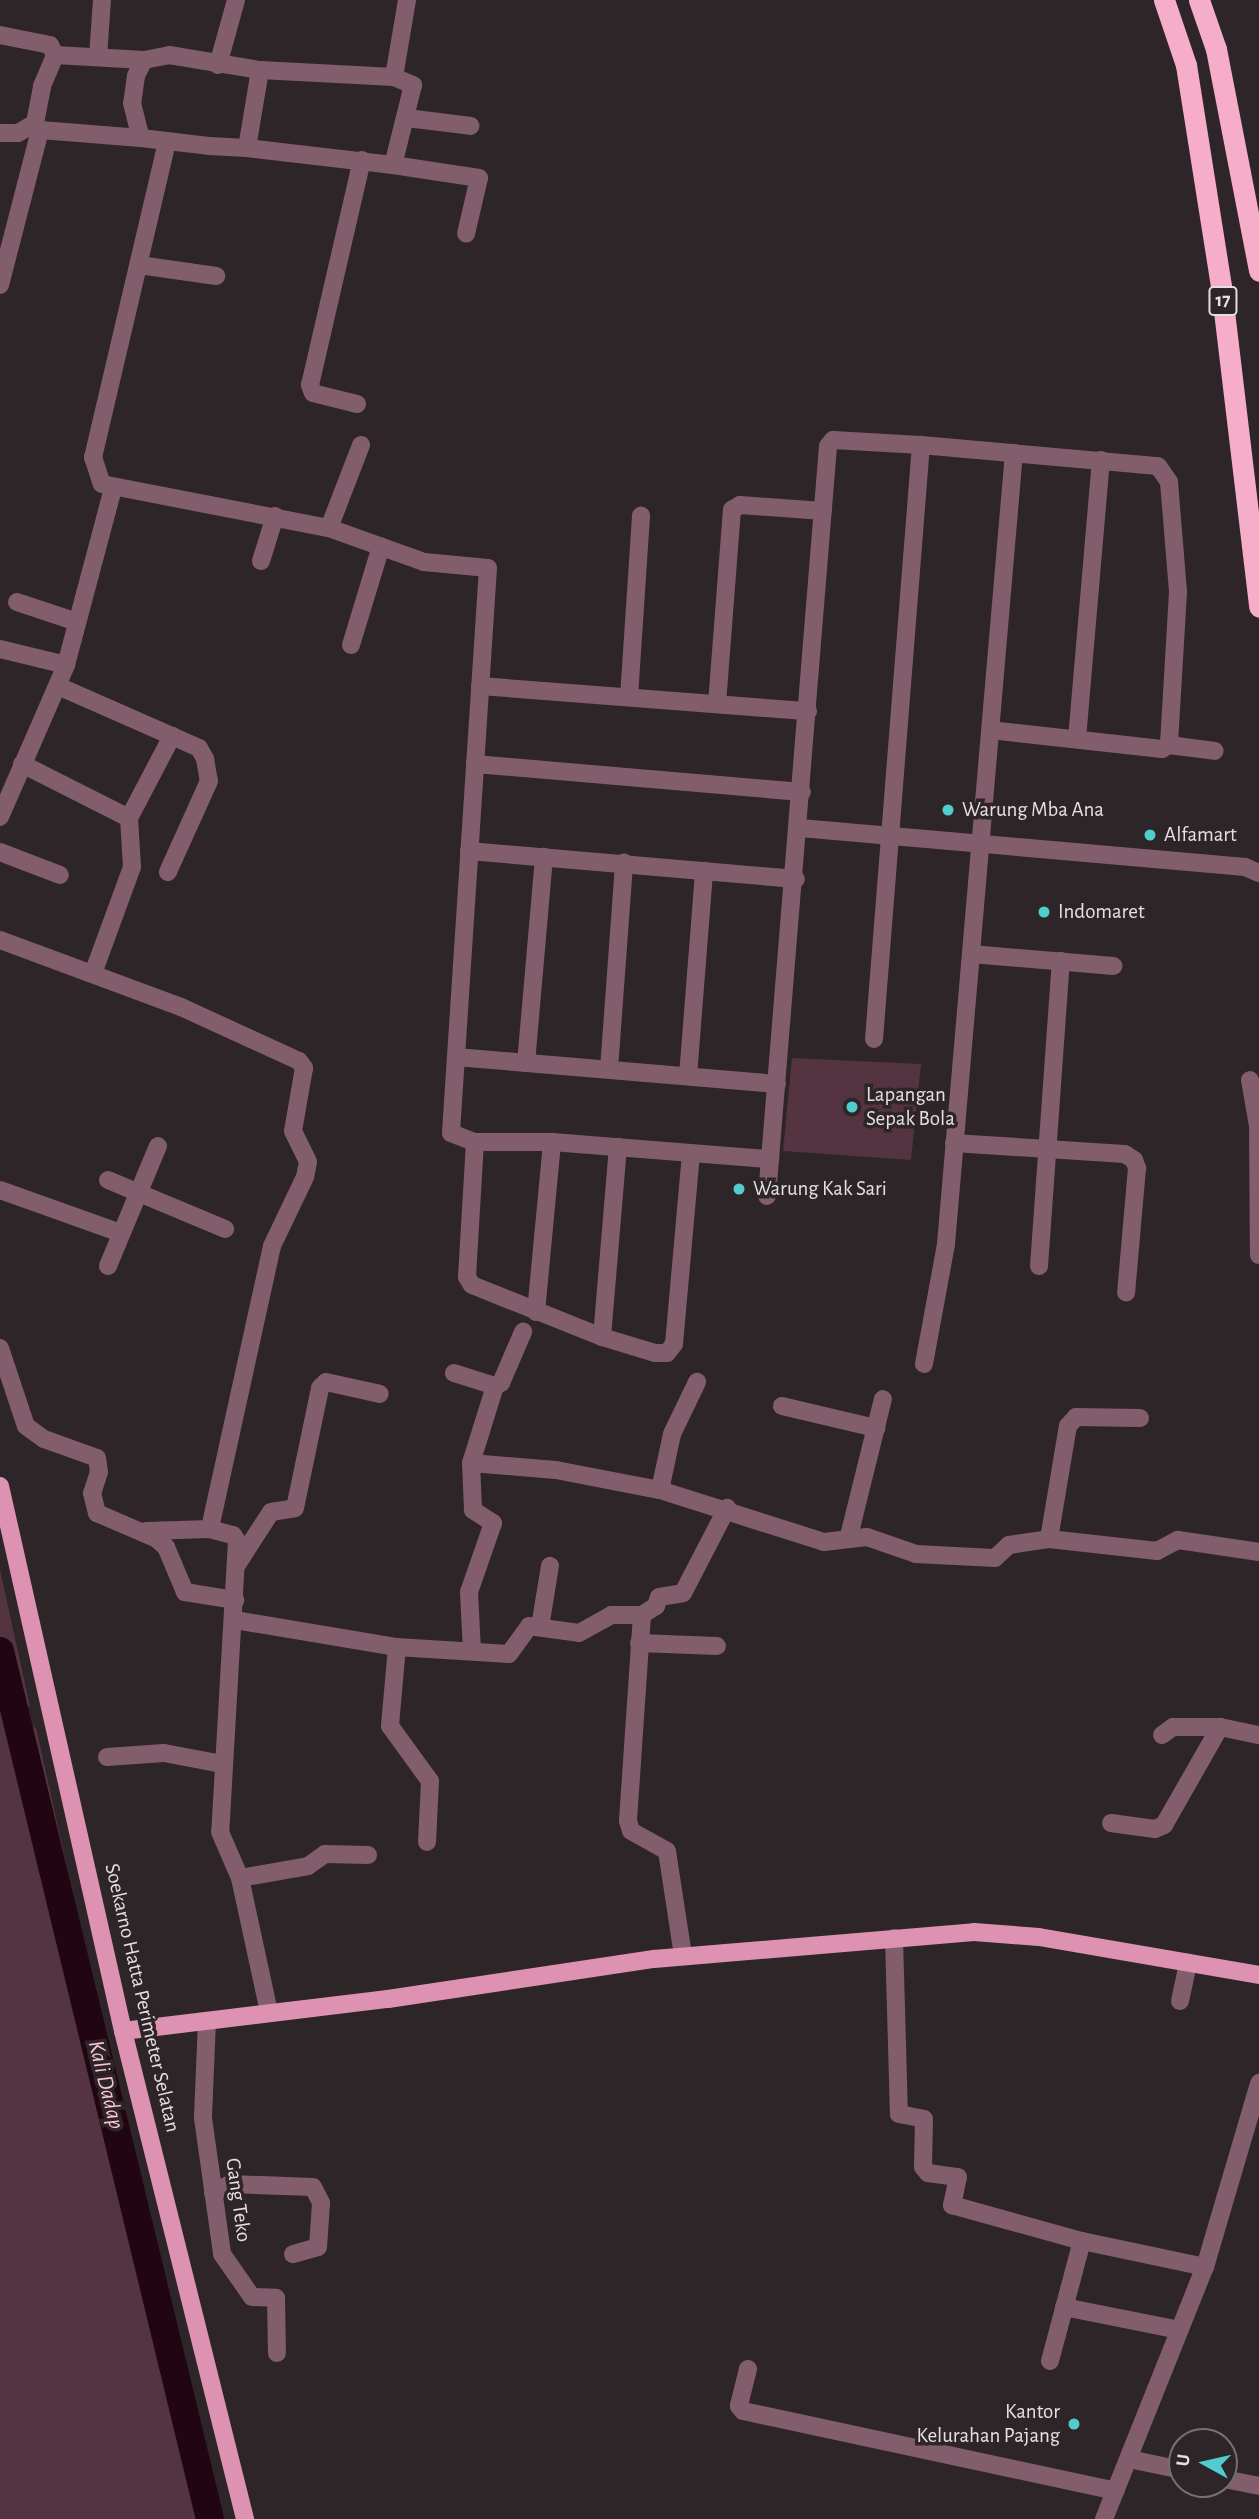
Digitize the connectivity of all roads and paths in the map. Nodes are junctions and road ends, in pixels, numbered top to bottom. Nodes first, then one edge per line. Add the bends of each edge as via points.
1 (102, 0) edge
2 (236, 0) edge
3 (407, 0) edge
4 (1164, 0) edge
5 (1199, 0) edge
6 (0, 35) edge
7 (55, 55) junction
8 (98, 57) junction
9 (144, 60) junction
10 (219, 65) junction
11 (260, 71) junction
12 (394, 77) junction
13 (407, 118) junction
14 (38, 126) junction
15 (471, 126) dead end
16 (0, 132) edge
17 (141, 138) junction
18 (167, 142) junction
19 (247, 148) junction
20 (362, 160) junction
21 (393, 165) junction
22 (466, 234) dead end
23 (139, 265) junction
24 (1259, 271) edge
25 (216, 276) dead end
26 (0, 285) edge
27 (357, 404) dead end
28 (361, 445) dead end
29 (921, 445) junction
30 (1014, 453) junction
31 (1101, 460) junction
32 (113, 488) junction
33 (823, 511) junction
34 (641, 515) dead end
35 (275, 516) junction
36 (329, 528) junction
37 (381, 546) junction
38 (261, 561) dead end
39 (17, 602) dead end
40 (1259, 607) edge
41 (77, 622) junction
42 (351, 645) dead end
43 (0, 649) edge
44 (66, 665) junction
45 (58, 686) junction
46 (481, 686) junction
47 (629, 697) junction
48 (717, 704) junction
49 (808, 711) junction
50 (991, 730) junction
51 (172, 736) junction
52 (1077, 739) junction
53 (1169, 745) junction
54 (1215, 751) dead end
55 (22, 764) junction
56 (475, 764) junction
57 (6, 781) edge
58 (802, 792) junction
59 (0, 817) edge
60 (129, 818) junction
61 (800, 828) junction
62 (891, 836) junction
63 (981, 845) junction
64 (470, 851) junction
65 (0, 852) edge
66 (544, 857) junction
67 (624, 863) junction
68 (1254, 868) edge
69 (704, 871) junction
70 (167, 872) dead end
71 (60, 875) dead end
72 (796, 878) junction
73 (0, 940) edge
74 (971, 954) junction
75 (1061, 961) junction
76 (1113, 966) dead end
77 (93, 971) junction
78 (874, 1039) dead end
79 (456, 1057) junction
80 (526, 1063) junction
81 (610, 1069) junction
82 (688, 1076) junction
83 (1250, 1080) dead end
84 (777, 1084) junction
85 (475, 1142) junction
86 (552, 1142) junction
87 (954, 1143) junction
88 (158, 1146) dead end
89 (618, 1147) junction
90 (1048, 1148) junction
91 (691, 1154) junction
92 (770, 1159) junction
93 (108, 1180) dead end
94 (0, 1190) edge
95 (138, 1193) junction
96 (766, 1196) dead end
97 (225, 1229) dead end
98 (121, 1233) junction
99 (1259, 1255) edge
100 (108, 1266) dead end
101 (1039, 1266) dead end
102 (1126, 1293) dead end
103 (536, 1312) junction
104 (523, 1332) dead end
105 (602, 1337) junction
106 (0, 1348) edge
107 (925, 1364) dead end
108 (454, 1373) dead end
109 (697, 1382) dead end
110 (495, 1386) junction
111 (380, 1394) dead end
112 (883, 1399) dead end
113 (782, 1406) dead end
114 (1140, 1418) dead end
115 (876, 1428) junction
116 (471, 1464) junction
117 (0, 1486) edge
118 (660, 1490) junction
119 (727, 1508) junction
120 (210, 1529) junction
121 (146, 1531) junction
122 (849, 1536) junction
123 (1049, 1539) junction
124 (1259, 1552) edge
125 (236, 1566) junction
126 (550, 1566) dead end
127 (235, 1600) junction
128 (642, 1615) junction
129 (235, 1620) junction
130 (540, 1627) junction
131 (639, 1643) junction
132 (717, 1646) dead end
133 (397, 1647) junction
134 (472, 1651) junction
135 (1220, 1727) junction
136 (1162, 1735) dead end
137 (1259, 1735) edge
138 (107, 1756) dead end
139 (223, 1764) junction
140 (1111, 1823) dead end
141 (427, 1842) dead end
142 (368, 1855) dead end
143 (240, 1878) junction
144 (894, 1938) junction
145 (683, 1956) junction
146 (1188, 1963) junction
147 (1259, 1975) edge
148 (1180, 2001) dead end
149 (269, 2012) junction
150 (207, 2021) junction
151 (123, 2031) junction
152 (1259, 2083) edge
153 (213, 2193) junction
154 (1082, 2241) junction
155 (293, 2254) dead end
156 (1205, 2267) junction
157 (1064, 2307) junction
158 (1179, 2330) junction
159 (277, 2353) dead end
160 (1050, 2361) dead end
161 (748, 2369) dead end
162 (1129, 2459) junction
163 (1168, 2467) edge
164 (1238, 2482) edge
165 (1259, 2486) edge
166 (1116, 2491) junction
167 (245, 2519) edge
168 (1104, 2519) edge

1 - 8 street
2 - 10 street
3 - 12 street
4 - 40 highway, 17 via 1186,65 1221,286
5 - 24 highway, 17 via 1216,49
6 - 7 street via 50,45
7 - 8 street
7 - 14 street via 42,86
8 - 9 street
9 - 10 street via 169,55
9 - 17 street via 132,103
10 - 11 street
11 - 12 street
11 - 19 street
12 - 13 street via 413,85
13 - 15 street
13 - 21 street
14 - 16 street via 18,133
14 - 17 street
14 - 26 street
17 - 18 street
18 - 19 street
18 - 23 street
19 - 20 street
20 - 21 street
20 - 27 street via 310,386 313,393
21 - 22 street via 479,178
23 - 25 street
23 - 32 street via 93,457 102,484
28 - 36 street
29 - 30 street
29 - 33 street via 830,442
29 - 62 street
30 - 31 street
30 - 50 street
31 - 52 street
31 - 53 street via 1158,466 1169,482 1178,592
32 - 35 street
32 - 41 street
33 - 48 street via 740,505 732,510
33 - 49 street
34 - 47 street
35 - 36 street
35 - 38 street
36 - 37 street
37 - 42 street
37 - 46 street via 424,562 488,568
39 - 41 street
41 - 44 street
43 - 44 street
44 - 45 street
45 - 51 street
45 - 55 street
46 - 47 street
46 - 56 street
47 - 48 street
48 - 49 street
49 - 58 street
50 - 52 street
50 - 63 street
51 - 60 street
51 - 70 street via 199,748 209,781
52 - 53 street via 1161,749
53 - 54 street
55 - 57 street
55 - 60 street
56 - 58 street
56 - 64 street
57 - 59 street
58 - 61 street
60 - 77 street via 130,878
61 - 62 street
61 - 72 street
62 - 63 street
62 - 78 street
63 - 68 street
63 - 74 street
64 - 66 street
64 - 79 street
65 - 71 street
66 - 67 street
66 - 80 street
67 - 69 street
67 - 81 street
69 - 72 street
69 - 82 street
72 - 84 street
73 - 77 street
74 - 75 street
74 - 87 street
75 - 76 street
75 - 90 street
77 - 120 street via 299,1060 304,1068 293,1131 307,1162 305,1177 272,1246
79 - 80 street
79 - 85 street via 451,1133
80 - 81 street
81 - 82 street
82 - 84 street
83 - 99 street via 1258,1126
84 - 92 street
85 - 86 street
85 - 103 street via 467,1277 472,1285
86 - 89 street
86 - 103 street
87 - 90 street
87 - 107 street via 946,1244
88 - 95 street
89 - 91 street
89 - 105 street
90 - 101 street
90 - 102 street via 1125,1154 1134,1160
91 - 92 street
91 - 105 street via 674,1344 667,1353 655,1353
92 - 96 street
93 - 95 street
94 - 98 street
95 - 97 street
95 - 98 street
98 - 100 street
103 - 105 street
104 - 110 street via 506,1377
106 - 121 street via 26,1426 44,1438 97,1458 99,1472 92,1493 97,1513
108 - 110 street
109 - 118 street via 672,1434
110 - 116 street
111 - 125 street via 327,1382 320,1388 295,1508 271,1512
112 - 115 street
113 - 115 street
114 - 123 street via 1076,1417 1068,1426
115 - 122 street
116 - 118 street via 556,1470
116 - 134 street via 473,1510 493,1522 469,1592
117 - 151 main road, Soekarno Hatta Perimeter Selatan
118 - 119 street
119 - 122 street via 824,1542
119 - 128 street via 683,1592 659,1597 656,1606
120 - 121 street
120 - 125 street via 233,1535
121 - 127 street via 166,1547 185,1592
122 - 123 street via 867,1537 916,1554 975,1560 1001,1557 1009,1545
123 - 124 street via 1157,1552 1178,1540
125 - 127 street
126 - 130 street
127 - 129 street
128 - 130 street via 611,1615 579,1633
128 - 131 street
129 - 133 street
129 - 139 street
130 - 134 street via 528,1626 509,1654
131 - 132 street
131 - 145 street via 628,1821 631,1831 667,1851
133 - 134 street
133 - 141 street via 390,1726 430,1781
135 - 136 street via 1172,1727
135 - 137 street
135 - 140 street via 1164,1825 1155,1829
138 - 139 street via 164,1753
139 - 143 street via 220,1832
142 - 143 street via 325,1854 308,1866
143 - 149 street
144 - 145 main road
144 - 146 main road via 974,1931 1039,1937
144 - 154 street via 899,2115 924,2119 924,2171 958,2177 955,2207
145 - 149 main road
146 - 147 main road
146 - 148 street
149 - 150 main road
150 - 151 main road
150 - 153 street, Gang Teko via 203,2118
151 - 167 main road, Soekarno Hatta Perimeter Selatan
152 - 156 street
153 - 155 street via 230,2185 313,2188 321,2203 318,2246
153 - 159 street, Gang Teko via 222,2254 230,2270 252,2297 276,2298
154 - 156 street
154 - 157 street
156 - 158 street
157 - 158 street
157 - 160 street
158 - 162 street
161 - 166 street via 739,2406 743,2411
162 - 163 street
162 - 166 street
164 - 165 street
166 - 168 street

